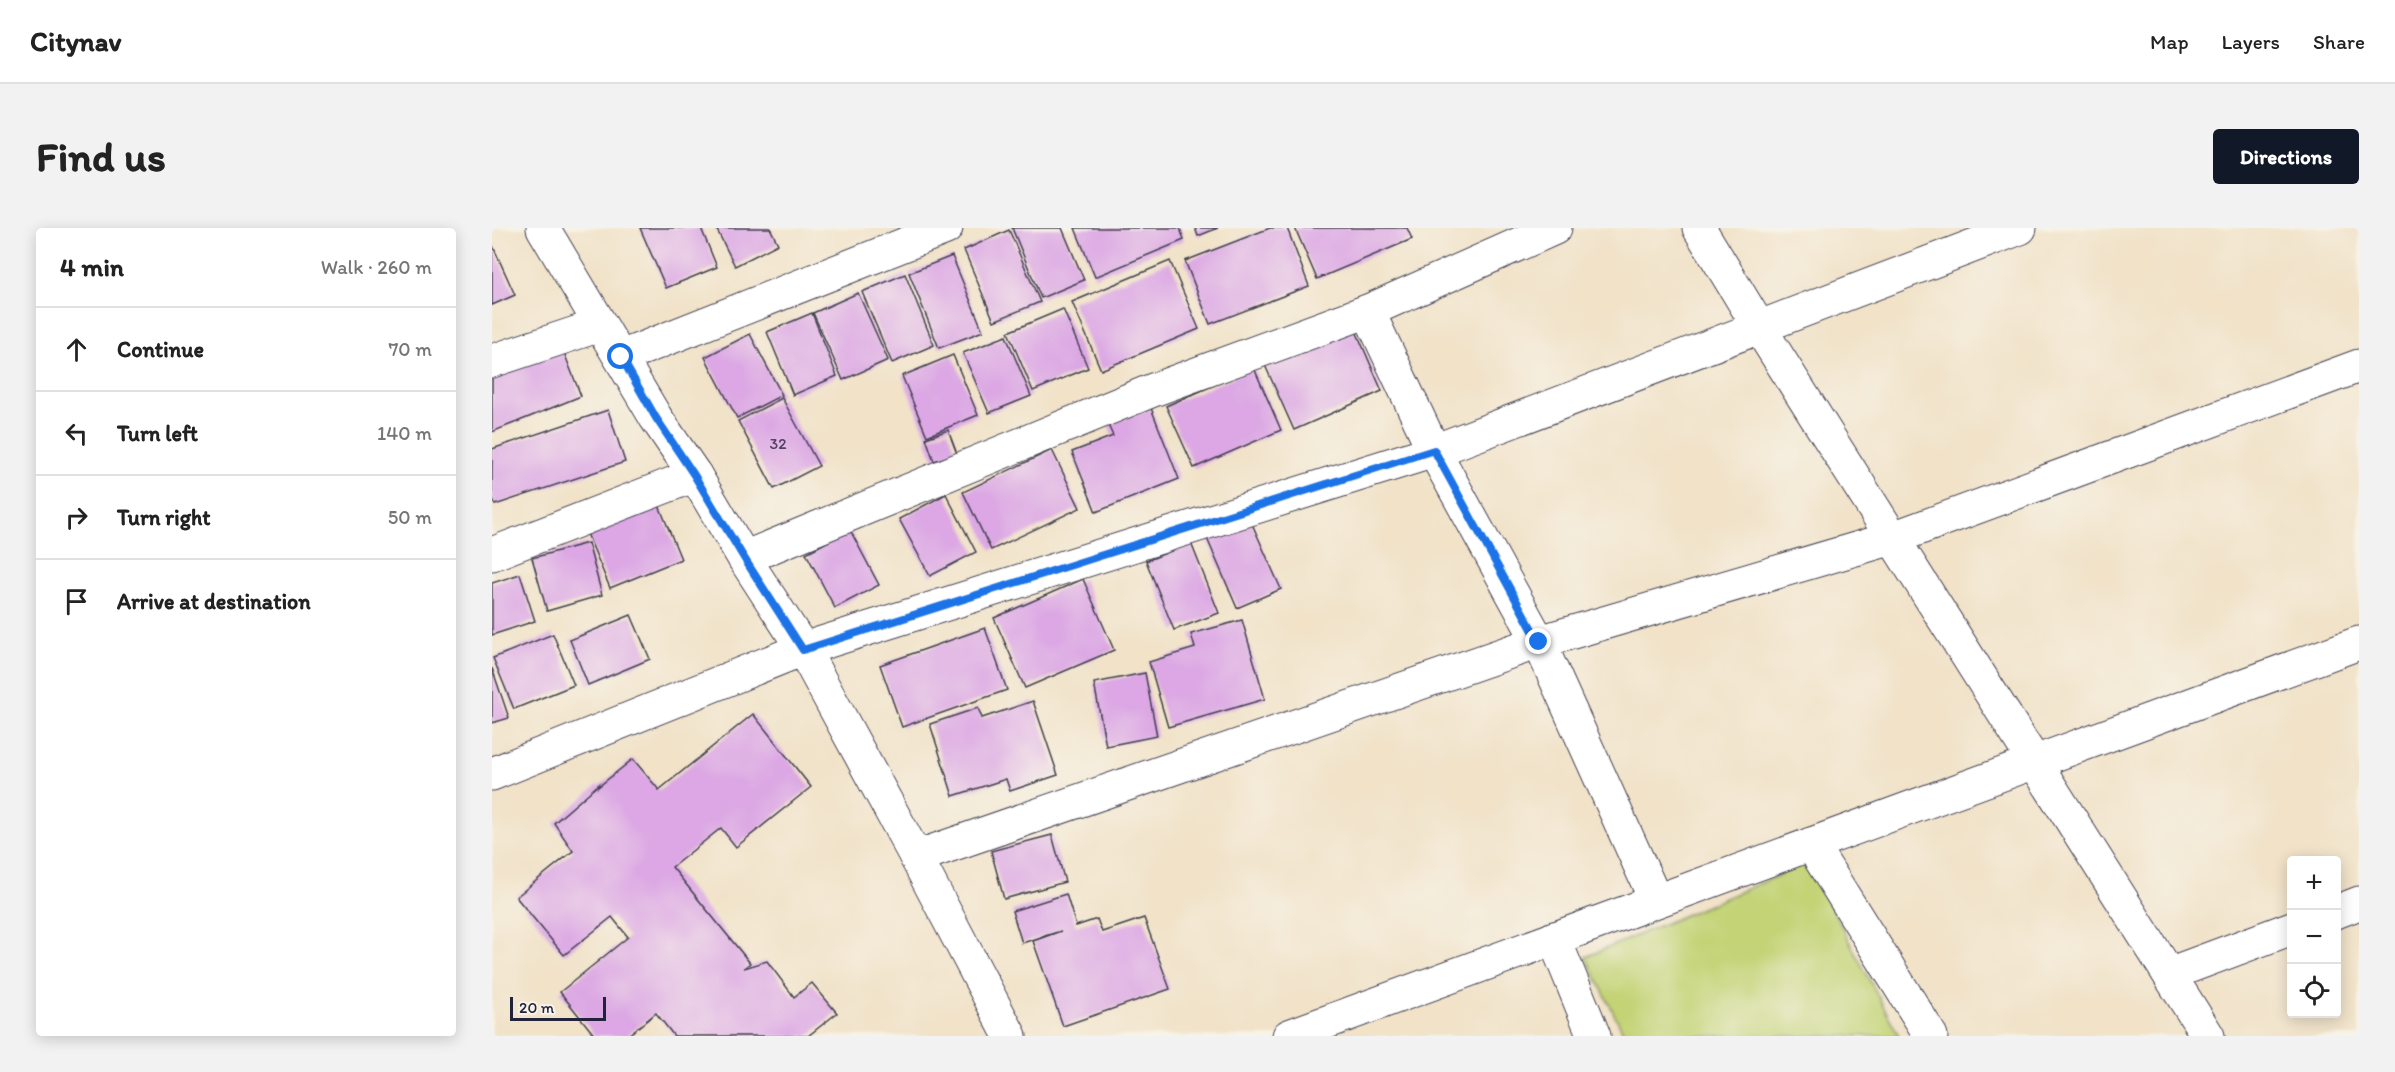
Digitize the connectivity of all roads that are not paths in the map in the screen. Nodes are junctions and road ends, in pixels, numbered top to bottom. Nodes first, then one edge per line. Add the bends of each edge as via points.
1 (543, 228) edge
2 (946, 228) edge
3 (1555, 228) edge
4 (1699, 228) edge
5 (2020, 228) edge
6 (1368, 311) junction
7 (600, 325) junction
8 (1759, 327) junction
9 (621, 357) junction
10 (492, 361) edge
11 (2359, 366) edge
12 (1434, 450) junction
13 (694, 475) junction
14 (1893, 538) junction
15 (492, 554) edge
16 (744, 558) junction
17 (1539, 642) junction
18 (2359, 643) edge
19 (803, 650) junction
20 (2035, 762) junction
21 (492, 774) edge
22 (1811, 844) junction
23 (916, 857) junction
24 (1656, 901) junction
25 (2359, 903) edge
26 (2341, 910) edge
27 (2287, 930) edge
28 (1554, 938) junction
29 (2169, 974) junction
30 (1010, 1036) edge
31 (1289, 1036) edge
32 (1594, 1036) edge
33 (1931, 1036) edge
34 (2208, 1036) edge

1 - 7 street
2 - 9 street
3 - 6 street
4 - 8 street
5 - 8 street
6 - 12 street
6 - 16 street via 1153,390
7 - 9 street
7 - 10 street
8 - 12 street
8 - 14 street
9 - 13 street
11 - 14 street
12 - 17 street
12 - 19 street
13 - 15 street
13 - 16 street
14 - 17 street
14 - 20 street
16 - 19 street
17 - 23 street
17 - 24 street
18 - 20 street
19 - 21 street
19 - 23 street
20 - 22 street
20 - 29 street
22 - 24 street
22 - 33 street
23 - 30 street
24 - 28 street
25 - 26 street
27 - 29 street
28 - 31 street
28 - 32 street
29 - 34 street

